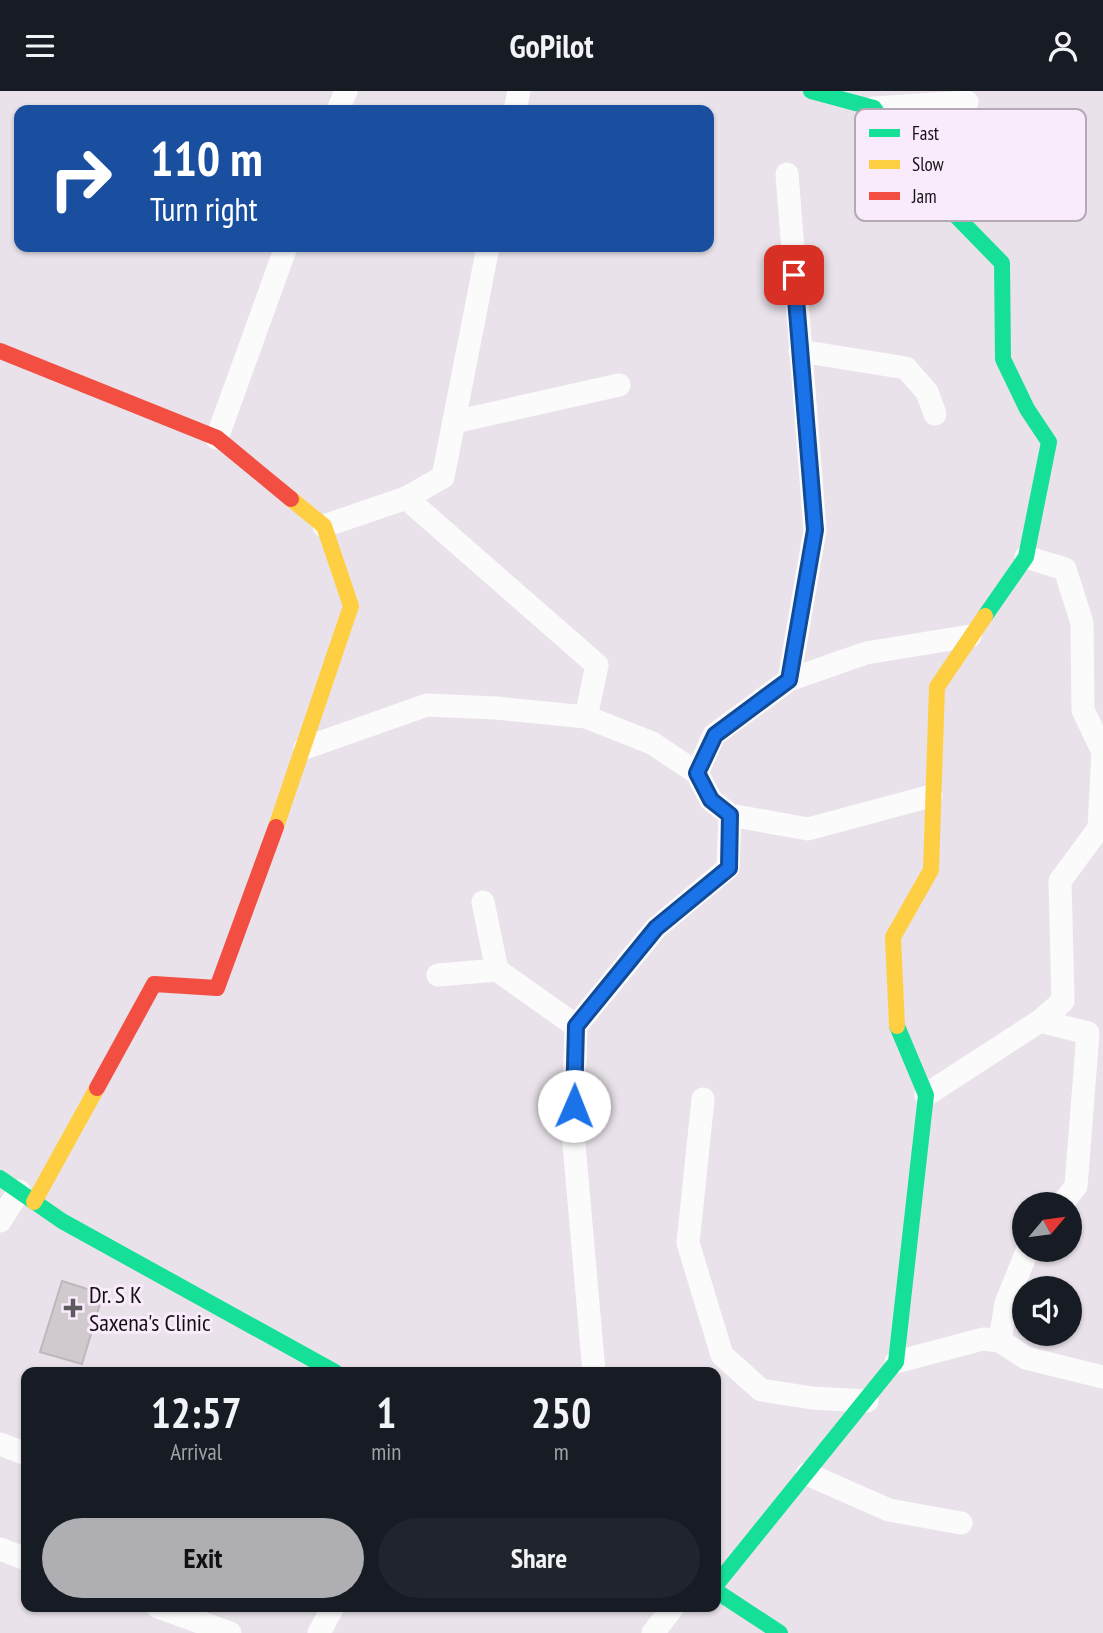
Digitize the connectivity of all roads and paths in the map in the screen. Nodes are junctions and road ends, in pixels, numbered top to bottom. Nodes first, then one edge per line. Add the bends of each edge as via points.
1 (811, 91) edge
2 (967, 102) dead end
3 (874, 108) joint
4 (786, 174) dead end
5 (960, 221) edge
6 (284, 252) edge
7 (487, 252) edge
8 (0, 351) edge
9 (800, 351) junction
10 (619, 385) dead end
11 (934, 414) dead end
12 (454, 422) junction
13 (217, 438) junction
14 (406, 498) junction
15 (324, 526) junction
16 (1026, 557) junction
17 (970, 636) junction
18 (789, 680) junction
19 (586, 717) junction
20 (305, 748) junction
21 (697, 773) junction
22 (931, 796) junction
23 (730, 815) junction
24 (483, 902) dead end
25 (497, 969) junction
26 (438, 975) dead end
27 (1040, 1021) junction
28 (576, 1026) junction
29 (926, 1095) junction
30 (702, 1099) dead end
31 (0, 1178) edge
32 (1071, 1192) edge
33 (27, 1196) junction
34 (0, 1221) edge
35 (1023, 1262) edge
36 (1000, 1341) junction
37 (896, 1362) junction
38 (326, 1367) edge
39 (594, 1367) edge
40 (1103, 1377) edge
41 (867, 1401) junction
42 (0, 1444) edge
43 (21, 1452) edge
44 (807, 1474) junction
45 (961, 1523) dead end
46 (0, 1549) edge
47 (21, 1557) edge
48 (721, 1579) edge
49 (721, 1594) edge
50 (172, 1612) edge
51 (330, 1612) edge
52 (669, 1612) edge
53 (230, 1633) edge
54 (319, 1633) edge
55 (653, 1633) edge
56 (780, 1633) edge

1 - 3 street
2 - 3 street
4 - 9 street
5 - 16 street via 1002,263 1003,359 1049,442
6 - 13 street
7 - 12 street
8 - 13 street
9 - 11 street via 906,369 927,392
9 - 18 street via 815,530
10 - 12 street
12 - 14 street via 443,477
13 - 15 street
14 - 15 street
14 - 19 street via 597,665
15 - 20 street via 351,606
16 - 17 street
16 - 27 street via 1065,569 1082,623 1083,710 1103,752 1098,828 1060,881 1063,1001
17 - 18 street via 866,653
17 - 22 street via 937,687
18 - 21 street via 715,735
19 - 20 street via 427,705
19 - 21 street via 652,743
20 - 33 street via 217,988 154,983
21 - 23 street via 711,800
22 - 23 street via 808,829
22 - 29 street via 931,870 893,937 897,1030
23 - 28 street via 729,868 656,928
24 - 25 street
25 - 26 street
25 - 28 street
27 - 29 street
27 - 32 street via 1088,1033 1076,1186
28 - 39 street via 573,1133
29 - 37 street
30 - 41 street via 688,1243 722,1355 761,1390
31 - 33 street
33 - 34 street
33 - 38 street via 62,1221
35 - 36 street via 1006,1303
36 - 37 street via 983,1339
36 - 40 street via 1026,1358
37 - 41 street
41 - 44 street
42 - 43 street
44 - 45 street via 889,1510
44 - 48 street
46 - 47 street
49 - 56 street
50 - 53 street
51 - 54 street
52 - 55 street

